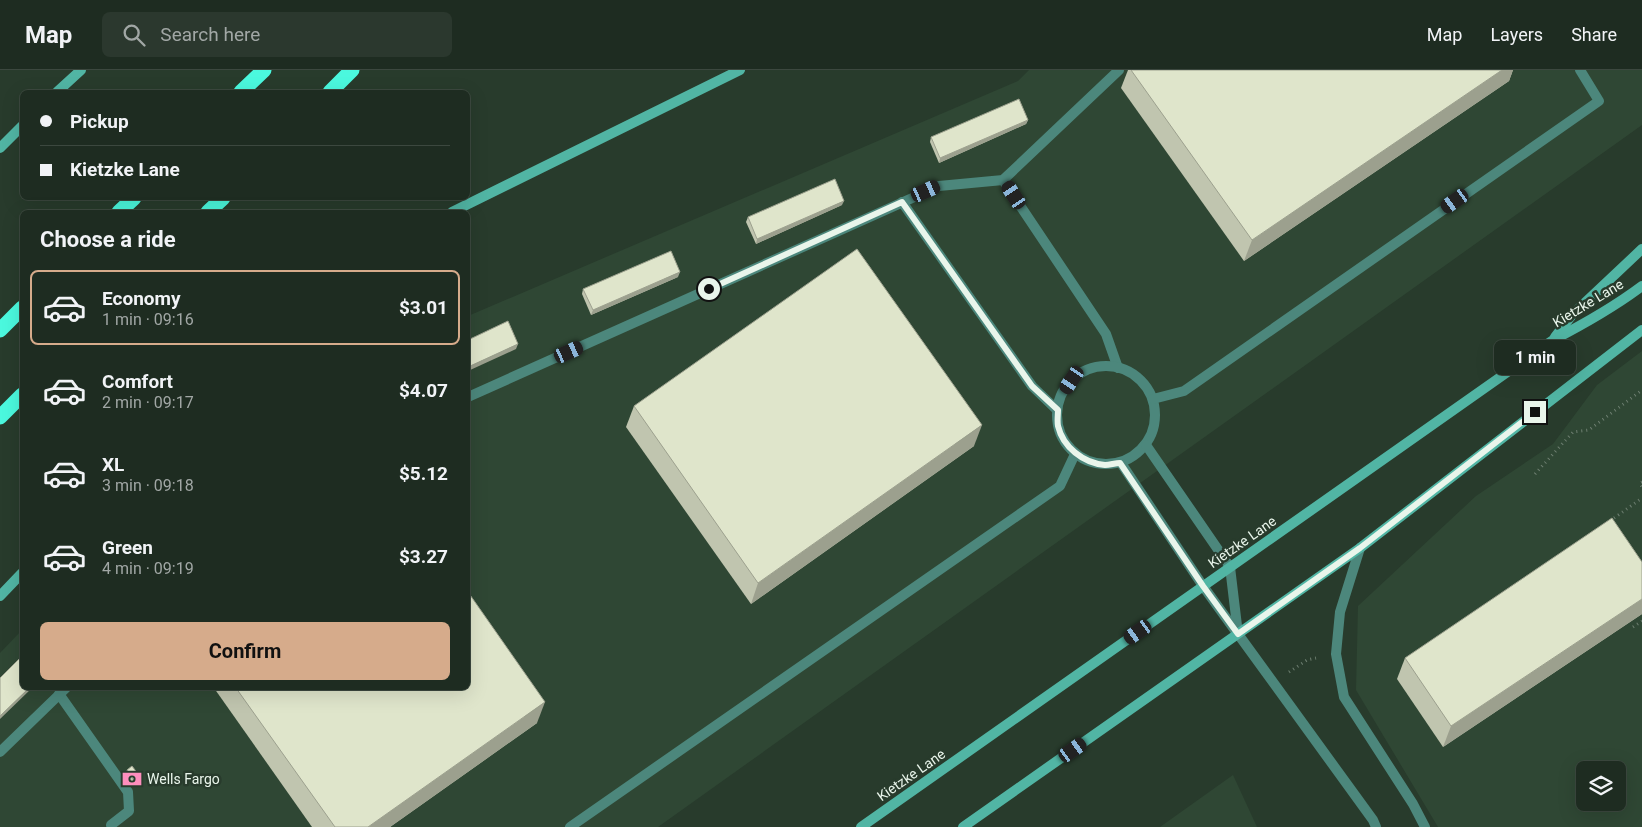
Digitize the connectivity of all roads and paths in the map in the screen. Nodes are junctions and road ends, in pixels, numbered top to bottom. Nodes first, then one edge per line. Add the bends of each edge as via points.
1 (81, 70) edge
2 (264, 70) edge
3 (352, 70) edge
4 (740, 70) edge
5 (1119, 70) edge
6 (1580, 70) edge
7 (60, 90) edge
8 (243, 90) edge
9 (332, 90) edge
10 (20, 128) edge
11 (0, 148) edge
12 (1003, 180) junction
13 (132, 200) edge
14 (221, 200) edge
15 (902, 202) junction
16 (121, 210) edge
17 (210, 210) edge
18 (456, 210) edge
19 (1642, 249) edge
20 (1642, 286) edge
21 (20, 310) edge
22 (0, 330) edge
23 (1642, 330) edge
24 (1553, 340) junction
25 (1118, 368) junction
26 (1642, 390) edge
27 (470, 396) edge
28 (20, 397) edge
29 (1153, 399) junction
30 (1058, 410) junction
31 (0, 417) edge
32 (1146, 445) junction
33 (1075, 454) junction
34 (1120, 463) junction
35 (1535, 474) dead end
36 (1642, 482) edge
37 (1642, 487) edge
38 (1642, 498) edge
39 (1603, 526) edge
40 (1360, 548) junction
41 (1230, 568) junction
42 (20, 575) edge
43 (1203, 586) junction
44 (0, 596) edge
45 (1642, 621) edge
46 (1633, 627) edge
47 (1238, 634) junction
48 (1322, 656) dead end
49 (1289, 672) dead end
50 (62, 691) edge
51 (0, 752) edge
52 (111, 826) dead end
53 (570, 827) edge
54 (861, 827) edge
55 (963, 827) edge
56 (1376, 827) edge
57 (1425, 827) edge

1 - 7 main road
2 - 8 highway
3 - 9 highway
4 - 18 main road
5 - 12 street
6 - 29 street via 1599,101 1184,391
10 - 11 main road
12 - 15 street via 939,186
12 - 25 street via 1106,334
13 - 16 highway
14 - 17 highway
15 - 27 street
15 - 30 street via 1032,386
19 - 24 main road via 1572,315
20 - 24 main road, Kietzke Lane
21 - 22 highway
23 - 40 main road
24 - 41 main road, Kietzke Lane
25 - 29 street via 1133,374 1146,386
25 - 30 street via 1101,366 1072,380 1062,394
26 - 35 path via 1589,430 1574,432
28 - 31 highway
29 - 32 street via 1156,415
30 - 33 street via 1058,426
32 - 34 street
32 - 41 street
33 - 34 street via 1090,462
33 - 53 street via 1060,486
34 - 43 street
36 - 37 path
38 - 39 path
40 - 47 main road
40 - 57 street via 1340,612 1336,654 1344,697
41 - 43 main road, Kietzke Lane
41 - 47 street
42 - 44 main road
43 - 47 street
43 - 54 main road, Kietzke Lane
45 - 46 path
47 - 55 main road
47 - 56 street
48 - 49 path via 1307,660
50 - 51 street
50 - 52 street via 128,792 129,811

